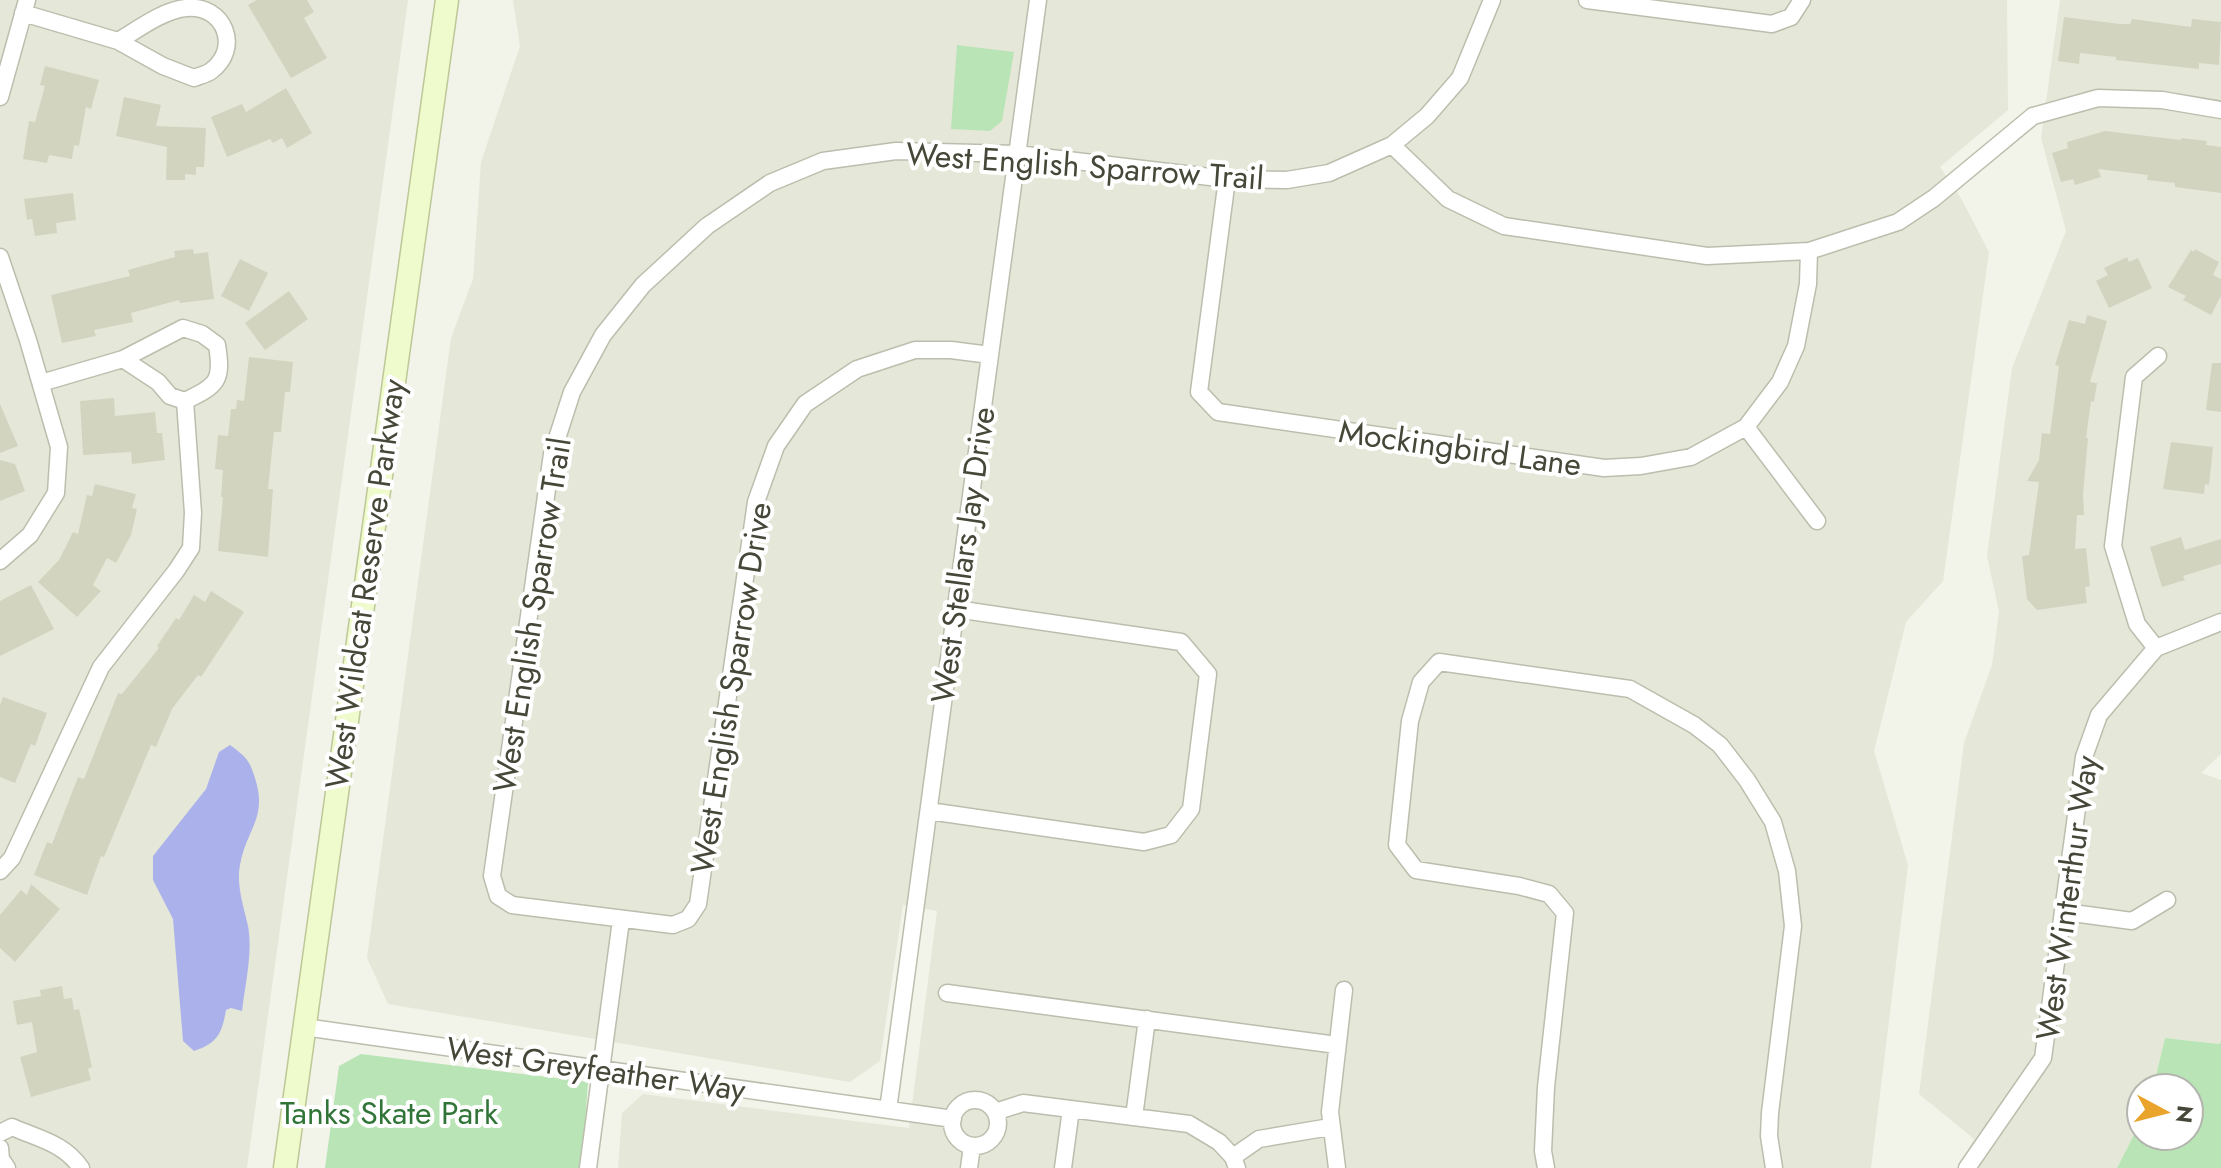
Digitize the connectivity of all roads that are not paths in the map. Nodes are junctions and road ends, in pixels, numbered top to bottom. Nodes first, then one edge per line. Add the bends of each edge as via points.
1 (447, 0) edge
2 (1038, 0) edge
3 (1492, 0) edge
4 (1587, 0) edge
5 (1802, 0) edge
6 (25, 7) edge
7 (118, 41) junction
8 (0, 97) edge
9 (2221, 110) edge
10 (1392, 145) junction
11 (1017, 154) junction
12 (1227, 179) junction
13 (1809, 251) junction
14 (0, 257) edge
15 (990, 355) junction
16 (2158, 356) dead end
17 (123, 359) junction
18 (41, 383) junction
19 (185, 401) junction
20 (1746, 427) junction
21 (1817, 521) dead end
22 (0, 561) edge
23 (956, 609) junction
24 (2221, 622) edge
25 (2156, 648) junction
26 (929, 811) junction
27 (0, 871) edge
28 (2167, 900) dead end
29 (2065, 912) junction
30 (621, 920) junction
31 (1344, 990) dead end
32 (947, 993) dead end
33 (1147, 1019) junction
34 (304, 1027) junction
35 (1337, 1045) junction
36 (600, 1071) junction
37 (1071, 1109) junction
38 (888, 1110) junction
39 (995, 1112) junction
40 (1134, 1117) junction
41 (953, 1119) junction
42 (2, 1127) edge
43 (1330, 1127) junction
44 (972, 1146) junction
45 (0, 1148) edge
46 (1235, 1163) edge
47 (7, 1168) edge
48 (81, 1168) edge
49 (285, 1168) edge
50 (588, 1168) edge
51 (969, 1168) edge
52 (1063, 1168) edge
53 (1337, 1168) edge
54 (1546, 1168) edge
55 (1774, 1168) edge
56 (1967, 1168) edge

1 - 34 main road, West Wildcat Reserve Parkway
2 - 11 street, West Stellars Jay Drive
3 - 10 street, West English Sparrow Trail via 1460,78
4 - 5 street via 1772,24 1791,17
6 - 7 street
6 - 8 street
7 - 7 street via 194,78 211,71 224,56 228,38 215,15 185,8
9 - 13 street via 2162,100 2098,98 2033,116 1898,222
10 - 12 street, West English Sparrow Trail via 1329,173 1287,180
10 - 13 street via 1448,199 1504,226 1707,256
11 - 12 street, West English Sparrow Trail
11 - 15 street, West Stellars Jay Drive
11 - 30 street, West English Sparrow Trail via 896,151 823,161 770,183 707,226 643,285 603,335 572,392 552,454 492,876 498,896 512,905
12 - 20 street, Mockingbird Lane via 1199,392 1218,412 1604,468 1691,457
13 - 20 street, Mockingbird Lane via 1796,346 1780,382
14 - 18 street
15 - 23 street, West Stellars Jay Drive
15 - 30 street, West English Sparrow Drive via 915,350 857,369 805,404 776,446 756,502 698,904 688,919 673,925
16 - 25 street via 2134,377 2113,546 2137,624
17 - 18 street
17 - 19 street via 170,396
17 - 19 street via 183,328 202,334 217,345 219,378
18 - 22 street via 59,447 56,493 30,535
19 - 27 street via 191,548 101,667 12,858
20 - 21 street
23 - 26 street, West Stellars Jay Drive
23 - 26 street via 1181,642 1208,674 1191,809 1171,835 1144,842
24 - 25 street, West Winterthur Way
25 - 29 street, West Winterthur Way via 2099,715 2084,757
26 - 38 street, West Stellars Jay Drive
28 - 29 street via 2132,921
29 - 56 street, West Winterthur Way via 2043,1058
30 - 36 street
31 - 35 street
32 - 33 street
33 - 35 street
33 - 40 street
34 - 36 street, West Greyfeather Way
34 - 49 main road, West Wildcat Reserve Parkway
35 - 43 street
36 - 38 street, West Greyfeather Way
36 - 50 street
37 - 39 street via 1023,1103
37 - 40 street
37 - 52 street
38 - 41 street, West Greyfeather Way
39 - 41 street via 980,1101 969,1101
39 - 44 street via 996,1132 989,1142
40 - 46 street via 1189,1124 1219,1142
41 - 44 street via 958,1139
42 - 48 street via 58,1144
43 - 46 street via 1259,1139
43 - 53 street
44 - 51 street
45 - 47 street
54 - 55 street via 1546,1087 1565,913 1549,894 1416,870 1397,845 1410,721 1421,682 1439,662 1630,689 1720,745 1747,780 1773,822 1787,871 1793,926 1770,1113

